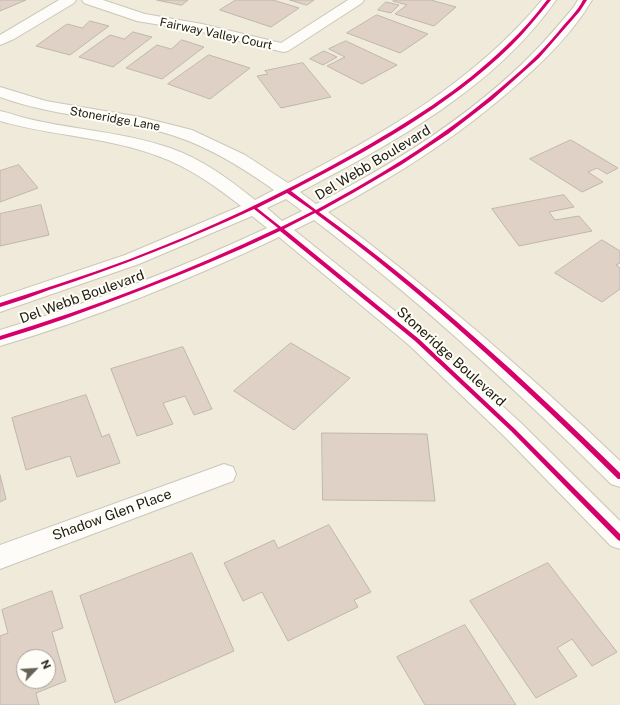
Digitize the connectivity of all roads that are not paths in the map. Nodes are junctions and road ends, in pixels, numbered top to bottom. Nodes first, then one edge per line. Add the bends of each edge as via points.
1 (69, 0) edge
2 (89, 0) edge
3 (357, 0) edge
4 (549, 0) edge
5 (585, 0) edge
6 (0, 41) edge
7 (0, 92) edge
8 (0, 116) edge
9 (288, 191) junction
10 (254, 207) junction
11 (316, 212) junction
12 (281, 229) junction
13 (0, 305) edge
14 (0, 338) edge
15 (224, 474) dead end
16 (620, 477) edge
17 (620, 538) edge
18 (0, 557) edge

1 - 6 street
2 - 3 street, Fairway Valley Court via 142,18 202,28 282,48
4 - 9 street, Del Webb Boulevard via 526,29 500,54 438,104 394,133
5 - 11 street, Del Webb Boulevard via 533,62 466,118 369,183
7 - 9 street, Stoneridge Lane via 47,107 145,122 186,134 226,151
8 - 10 street, Stoneridge Lane via 34,126 126,141 164,152 199,168
9 - 10 street, Del Webb Boulevard
9 - 11 street, Stoneridge Boulevard
10 - 12 street, Stoneridge Boulevard
10 - 13 street, Del Webb Boulevard via 151,252
11 - 12 street, Del Webb Boulevard
11 - 16 street, Stoneridge Boulevard via 373,254 450,319 549,406
12 - 14 street, Del Webb Boulevard via 222,256 114,298
12 - 17 street, Stoneridge Boulevard via 417,340 513,430
15 - 18 street, Shadow Glen Place

